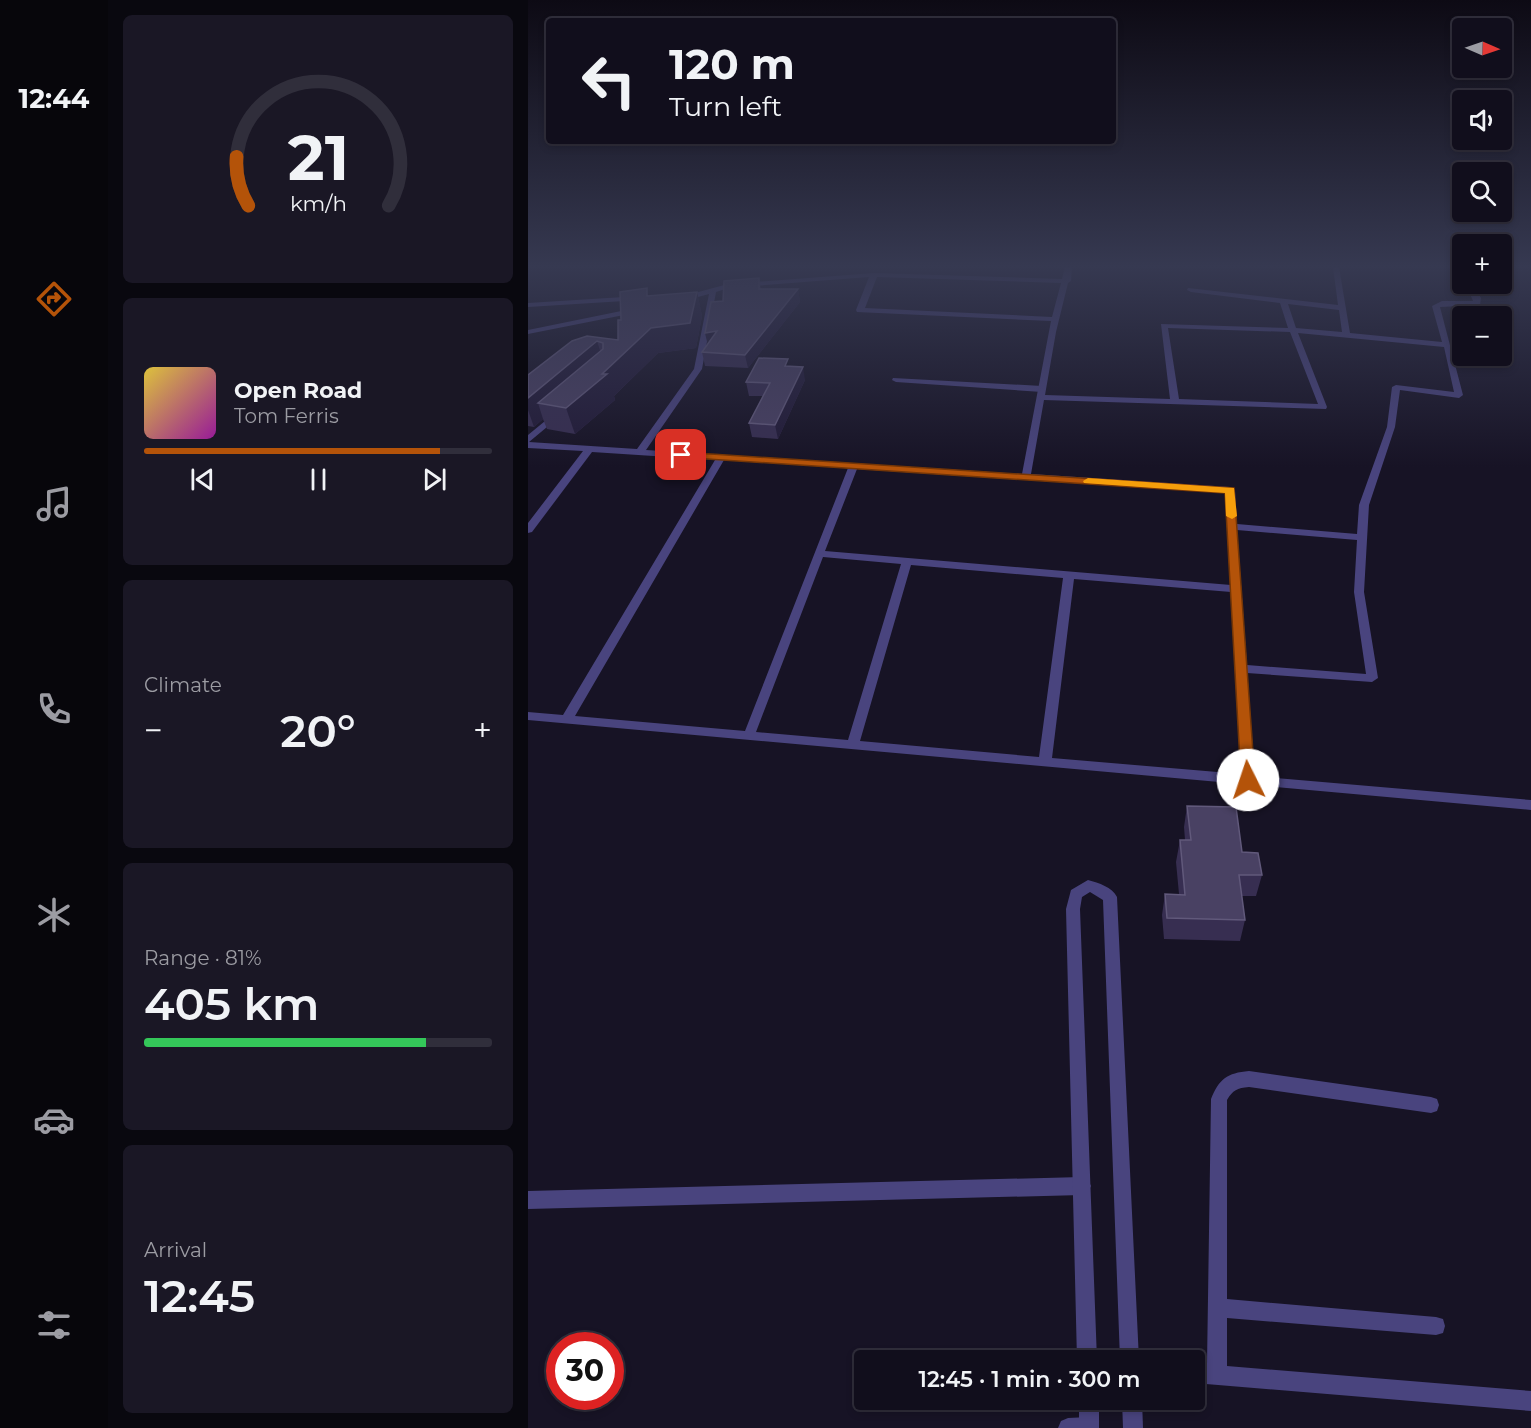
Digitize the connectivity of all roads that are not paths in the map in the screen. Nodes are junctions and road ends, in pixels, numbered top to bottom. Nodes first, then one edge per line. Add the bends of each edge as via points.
1 (705, 334) edge
2 (1053, 334) edge
3 (1165, 334) edge
4 (1294, 334) edge
5 (1332, 334) edge
6 (1444, 334) edge
7 (1346, 335) joint
8 (1447, 345) junction
9 (896, 380) dead end
10 (1041, 393) junction
11 (1175, 402) junction
12 (563, 409) edge
13 (528, 440) edge
14 (528, 445) edge
15 (589, 449) junction
16 (640, 452) junction
17 (721, 458) junction
18 (853, 466) junction
19 (1026, 477) junction
20 (1232, 527) junction
21 (528, 530) edge
22 (1362, 537) junction
23 (819, 554) junction
24 (907, 562) junction
25 (1069, 575) junction
26 (1236, 589) junction
27 (1241, 669) junction
28 (528, 716) edge
29 (567, 719) junction
30 (749, 735) junction
31 (853, 745) junction
32 (1045, 762) junction
33 (1248, 780) junction
34 (1531, 805) edge
35 (1431, 1105) dead end
36 (1082, 1186) junction
37 (528, 1200) edge
38 (1217, 1308) junction
39 (1436, 1326) dead end
40 (1087, 1350) edge
41 (1130, 1350) edge
42 (1205, 1373) edge
43 (1217, 1373) junction
44 (1531, 1401) edge
45 (1089, 1410) edge
46 (1132, 1410) edge
47 (1089, 1427) edge
48 (1068, 1428) edge
49 (1133, 1428) edge

1 - 16 street via 698,369
2 - 10 street
3 - 11 street
4 - 11 street via 1323,407
5 - 7 street
6 - 8 street
7 - 8 street
8 - 22 street via 1459,395 1396,387 1391,427 1364,505
9 - 10 street
10 - 11 street
10 - 19 street
12 - 13 street
14 - 15 street
15 - 16 street
15 - 21 street
16 - 17 street
17 - 18 street
17 - 29 street
18 - 19 street
18 - 23 street
19 - 20 street via 1230,490
20 - 22 street
20 - 26 street
22 - 27 street via 1359,592 1372,678
23 - 24 street
23 - 30 street
24 - 25 street
24 - 31 street
25 - 26 street
25 - 32 street
26 - 27 street
27 - 33 street
28 - 29 street
29 - 30 street
30 - 31 street
31 - 32 street
32 - 33 street
33 - 34 street
35 - 38 street via 1249,1079 1235,1080 1226,1087 1219,1099
36 - 37 street
36 - 40 street
36 - 41 street via 1073,909 1076,894 1088,886 1110,897
38 - 39 street
38 - 43 street
42 - 43 street
43 - 44 street
45 - 47 street
46 - 49 street
47 - 48 street

